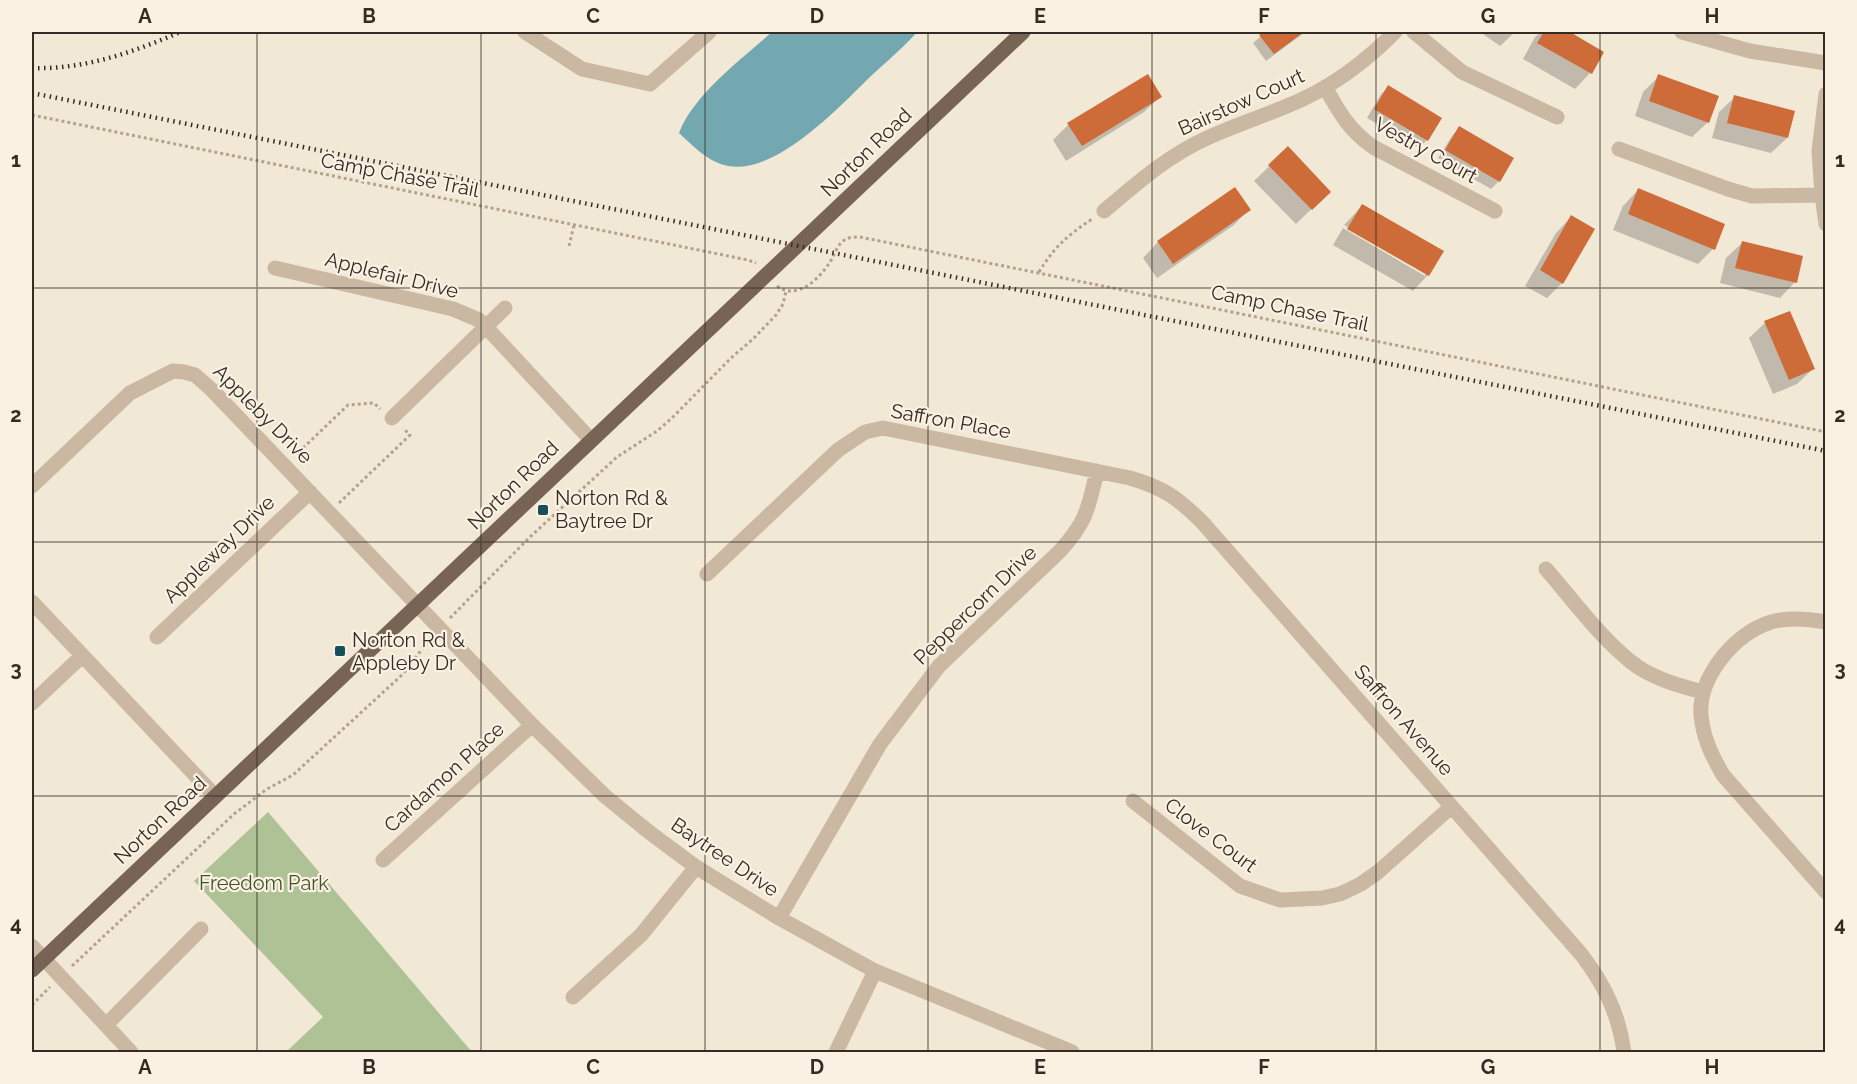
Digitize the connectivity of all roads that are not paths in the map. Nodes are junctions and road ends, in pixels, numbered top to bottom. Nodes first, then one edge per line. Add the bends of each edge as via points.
1 (525, 32) edge
2 (709, 32) edge
3 (1023, 32) edge
4 (1395, 32) edge
5 (1414, 32) edge
6 (1682, 32) edge
7 (1826, 63) edge
8 (1325, 87) junction
9 (1826, 94) edge
10 (1557, 117) dead end
11 (1619, 149) dead end
12 (1821, 195) junction
13 (1104, 211) road end
14 (1495, 211) dead end
15 (1826, 224) edge
16 (275, 268) dead end
17 (506, 308) dead end
18 (486, 327) junction
19 (392, 418) dead end
20 (591, 440) junction
21 (1097, 471) junction
22 (32, 486) edge
23 (310, 492) junction
24 (1546, 569) dead end
25 (707, 574) dead end
26 (32, 602) edge
27 (417, 606) junction
28 (1826, 622) edge
29 (157, 638) dead end
30 (82, 656) junction
31 (1703, 692) junction
32 (32, 703) edge
33 (532, 725) junction
34 (215, 796) junction
35 (1133, 801) dead end
36 (1451, 807) junction
37 (384, 860) dead end
38 (696, 867) junction
39 (1826, 892) edge
40 (779, 918) junction
41 (201, 929) dead end
42 (32, 946) edge
43 (43, 958) junction
44 (32, 970) edge
45 (875, 971) junction
46 (573, 997) dead end
47 (106, 1025) junction
48 (131, 1053) edge
49 (836, 1053) edge
50 (1072, 1053) edge
51 (1624, 1053) edge

1 - 2 street via 582,69 650,84
3 - 20 main road, Norton Road
4 - 8 street, Bairstow Court
5 - 10 street via 1462,72
6 - 7 street via 1750,51
8 - 13 street, Bairstow Court via 1203,140 1158,165
8 - 14 street, Vestry Court via 1358,137
9 - 12 street via 1819,151
11 - 12 street via 1752,196
12 - 15 street
16 - 18 street, Applefair Drive via 453,309
17 - 18 street
18 - 19 street
18 - 20 street, Applefair Drive
20 - 27 main road, Norton Road
21 - 25 street, Saffron Place via 883,428 865,432 838,450
21 - 36 street, Saffron Avenue via 1151,484 1187,507
21 - 40 street, Peppercorn Drive via 1085,518 1077,532 939,666 880,744
22 - 23 street, Appleby Drive via 130,393 173,371 195,375 212,390
23 - 27 street, Appleby Drive
23 - 29 street, Appleway Drive
24 - 31 street via 1603,634 1639,667 1661,679
26 - 30 street
27 - 33 street, Baytree Drive
27 - 34 main road, Norton Road
28 - 31 street via 1788,619 1755,630 1724,654
30 - 32 street
30 - 34 street
31 - 39 street via 1701,714 1712,756 1724,775
33 - 37 street, Cardamon Place
33 - 38 street, Baytree Drive via 606,797
34 - 43 main road, Norton Road
35 - 36 street, Clove Court via 1240,886 1280,900 1322,898 1361,884
36 - 51 street, Saffron Avenue via 1597,975 1610,997
38 - 40 street, Baytree Drive
38 - 46 street via 641,935
40 - 45 street, Baytree Drive
41 - 47 street
42 - 43 street
43 - 44 main road, Norton Road
43 - 47 street
45 - 49 street
45 - 50 street, Baytree Drive
47 - 48 street

